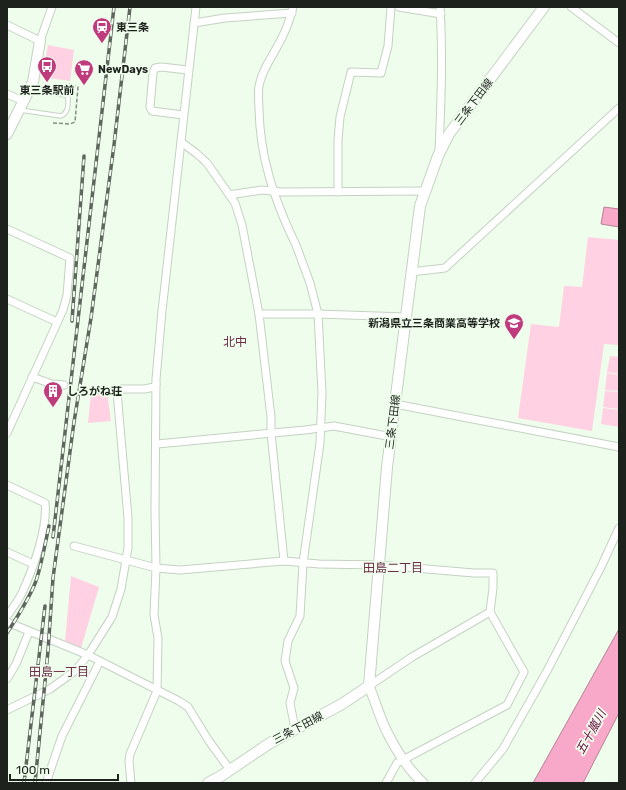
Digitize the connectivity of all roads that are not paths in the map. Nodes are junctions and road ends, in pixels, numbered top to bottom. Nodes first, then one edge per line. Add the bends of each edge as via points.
1 (52, 7) edge
2 (196, 7) edge
3 (383, 7) edge
4 (398, 7) edge
5 (544, 7) edge
6 (571, 7) edge
7 (390, 8) edge
8 (292, 10) edge
9 (441, 10) edge
10 (194, 23) junction
11 (7, 25) edge
12 (40, 41) junction
13 (619, 43) edge
14 (188, 70) junction
15 (29, 90) junction
16 (7, 94) edge
17 (21, 105) junction
18 (619, 108) edge
19 (183, 115) junction
20 (7, 134) edge
21 (181, 142) junction
22 (438, 156) junction
23 (272, 190) junction
24 (426, 191) junction
25 (338, 192) junction
26 (229, 195) junction
27 (7, 229) edge
28 (411, 272) junction
29 (7, 299) edge
30 (259, 314) junction
31 (318, 314) junction
32 (406, 317) junction
33 (57, 322) junction
34 (32, 377) junction
35 (156, 384) junction
36 (64, 385) dead end
37 (396, 404) junction
38 (320, 427) junction
39 (7, 433) edge
40 (271, 433) junction
41 (392, 437) junction
42 (157, 444) junction
43 (619, 447) edge
44 (7, 485) edge
45 (619, 528) edge
46 (74, 546) dead end
47 (7, 552) edge
48 (126, 559) junction
49 (284, 561) junction
50 (303, 563) junction
51 (33, 564) junction
52 (379, 565) junction
53 (156, 568) junction
54 (490, 612) junction
55 (7, 616) edge
56 (7, 622) edge
57 (29, 632) junction
58 (88, 655) junction
59 (100, 661) junction
60 (7, 679) edge
61 (369, 686) junction
62 (157, 691) junction
63 (7, 710) edge
64 (295, 729) junction
65 (404, 760) junction
66 (230, 770) junction
67 (46, 783) edge
68 (131, 783) edge
69 (208, 783) edge
70 (386, 783) edge
71 (423, 783) edge
72 (475, 783) edge

1 - 12 street
2 - 10 street
3 - 7 street
4 - 9 street
5 - 22 main road, 三条下田線 via 450,134
6 - 13 street
7 - 25 street via 388,46 381,73 351,72 340,117
8 - 10 street
8 - 23 street via 258,90 259,126
9 - 22 street
10 - 14 street
11 - 12 street
12 - 15 main road via 33,82
14 - 19 street
14 - 19 street via 162,67 156,68 153,73 150,107 152,111
15 - 17 main road
15 - 17 lane via 65,95 68,97 68,110 61,116
16 - 17 street
17 - 20 main road
18 - 28 street via 445,268
19 - 21 street
21 - 26 street via 207,163
21 - 35 street
22 - 24 main road, 三条下田線
23 - 25 street
23 - 26 street
23 - 31 street via 296,245
24 - 25 street
24 - 28 main road, 三条下田線 via 420,206
26 - 30 street via 235,203 242,225
27 - 33 street via 70,258 67,295
28 - 32 main road, 三条下田線
29 - 33 street
30 - 31 street
30 - 40 street
31 - 32 street
31 - 38 street via 322,393
32 - 37 main road, 三条下田線
33 - 34 street
34 - 36 street
34 - 39 street
35 - 42 street
35 - 48 street via 145,389 121,389 117,392 128,518
37 - 41 main road, 三条下田線
37 - 43 street
38 - 40 street
38 - 41 street via 334,426
38 - 50 street
40 - 42 street
40 - 49 street
41 - 52 main road, 三条下田線
42 - 53 street
44 - 51 street via 45,503 40,545
45 - 72 street via 567,635 503,749
46 - 48 street
47 - 51 street
48 - 53 street
48 - 58 street via 122,589 112,617
49 - 50 street
49 - 53 street via 180,570
50 - 52 street
50 - 64 street via 300,616 288,641 285,661 294,688 290,703
51 - 55 street via 21,594
52 - 54 street via 493,573
52 - 61 main road, 三条下田線
53 - 62 street via 154,615 158,638
54 - 61 street
54 - 65 street via 524,672 507,705
56 - 57 street
57 - 58 street
57 - 60 street
58 - 59 street
58 - 63 street via 75,671 58,684 37,697
59 - 62 street
59 - 67 street via 62,736
61 - 64 main road, 三条下田線
61 - 65 street via 387,732
62 - 66 street via 188,707
62 - 68 street via 130,754
64 - 66 main road, 三条下田線 via 270,742
65 - 70 street via 397,763
65 - 71 street
66 - 69 main road, 三条下田線

